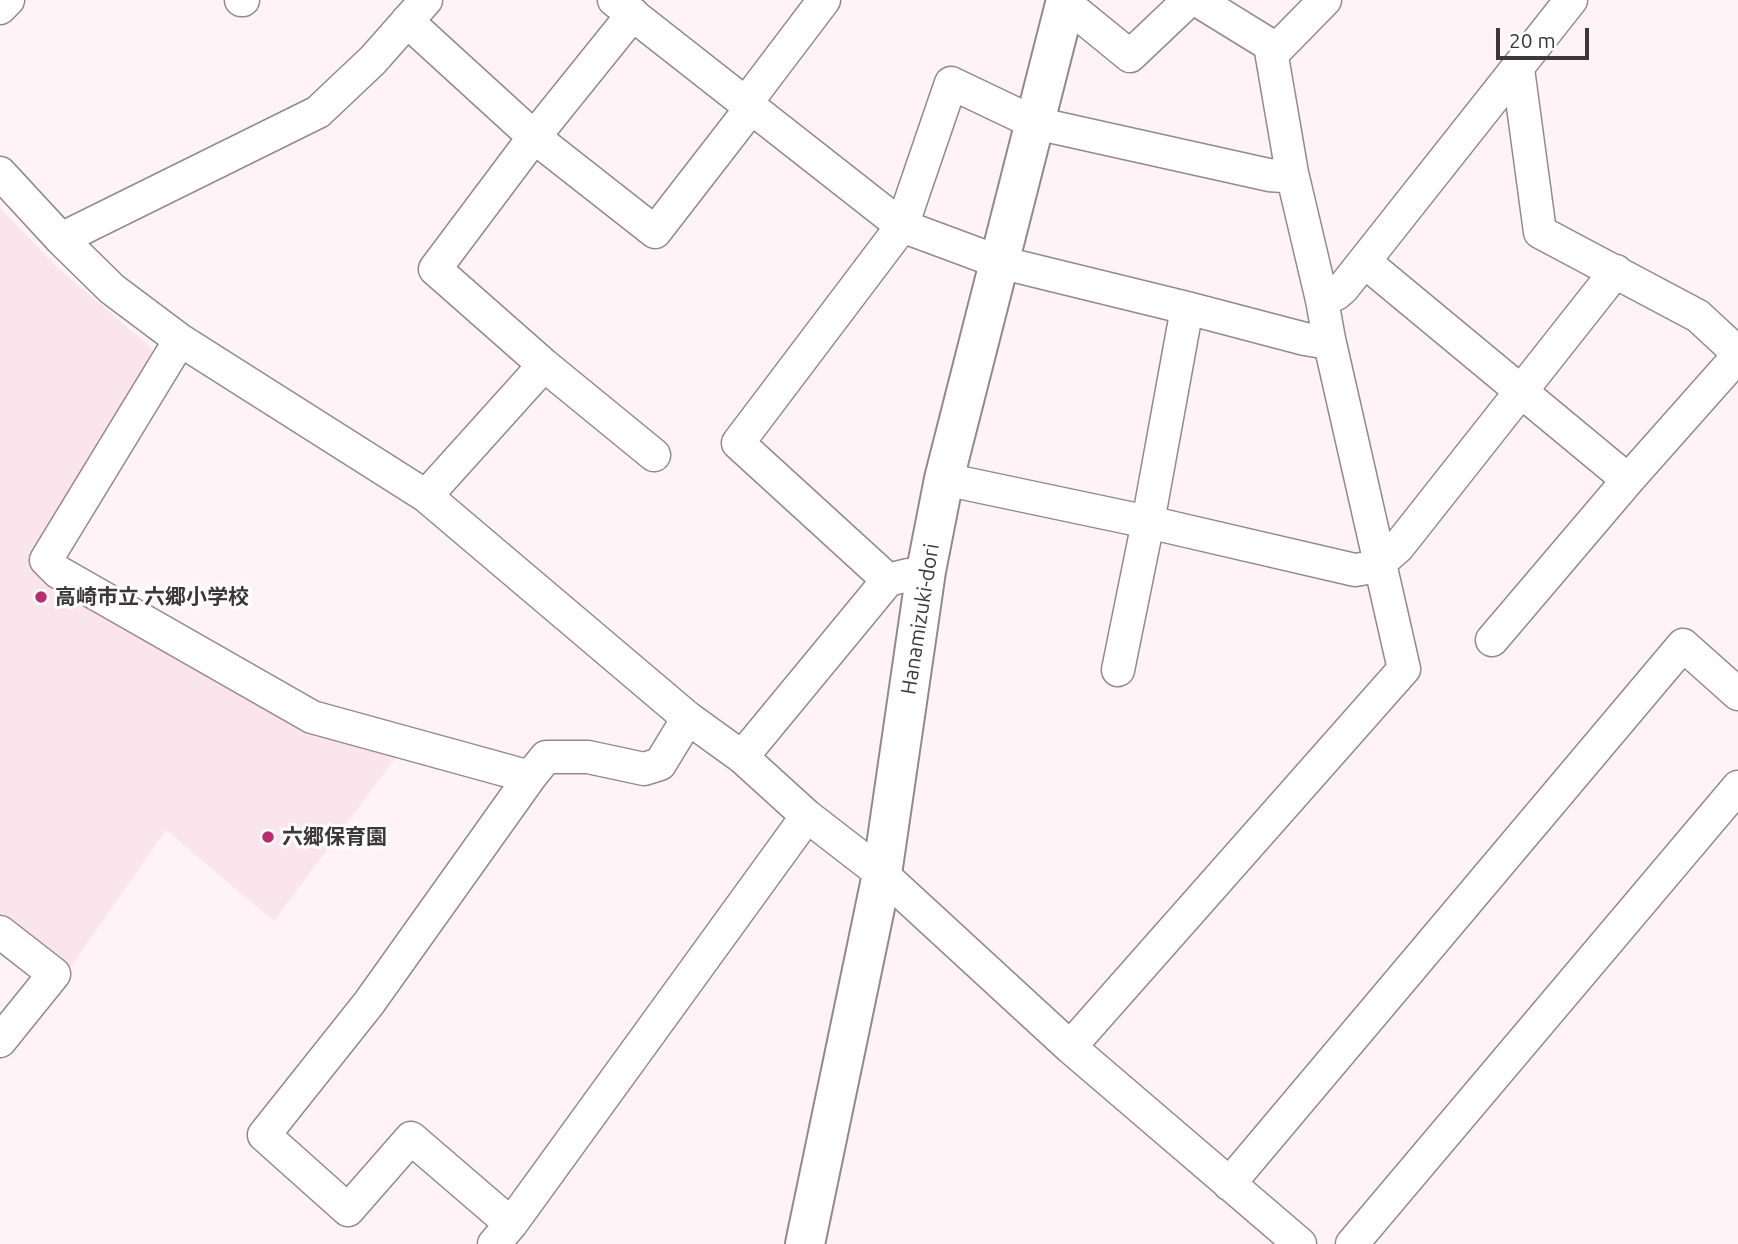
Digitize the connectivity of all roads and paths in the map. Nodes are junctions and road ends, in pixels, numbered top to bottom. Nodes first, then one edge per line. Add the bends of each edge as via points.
1 (8, 0) edge
2 (824, 0) edge
3 (1189, 0) edge
4 (1196, 0) edge
5 (1325, 0) edge
6 (1571, 0) edge
7 (1066, 2) edge
8 (623, 7) edge
9 (0, 8) edge
10 (416, 11) edge
11 (1272, 54) junction
12 (1518, 69) junction
13 (749, 106) junction
14 (1035, 123) junction
15 (534, 137) junction
16 (0, 173) edge
17 (1292, 173) junction
18 (902, 226) junction
19 (61, 239) junction
20 (999, 262) junction
21 (1365, 262) junction
22 (1616, 271) junction
23 (1322, 300) junction
24 (1187, 308) junction
25 (1329, 339) junction
26 (180, 340) junction
27 (1738, 355) edge
28 (544, 365) junction
29 (1522, 391) junction
30 (654, 455) dead end
31 (944, 479) junction
32 (1628, 480) junction
33 (426, 496) junction
34 (1148, 522) junction
35 (1381, 562) junction
36 (926, 571) junction
37 (888, 580) junction
38 (1492, 640) dead end
39 (1118, 670) dead end
40 (1738, 694) edge
41 (688, 718) junction
42 (742, 757) junction
43 (530, 777) junction
44 (1738, 787) edge
45 (807, 816) junction
46 (882, 874) junction
47 (0, 932) edge
48 (0, 1041) edge
49 (1070, 1047) junction
50 (1229, 1184) junction
51 (503, 1234) edge
52 (1278, 1238) edge
53 (805, 1244) edge
54 (1352, 1244) edge

1 - 9 street
2 - 13 street
3 - 7 street via 1130,56
4 - 11 street via 1270,45
5 - 11 street
6 - 12 street
7 - 14 street, Hanamizuki-dori
8 - 13 street
8 - 15 street
10 - 15 street
10 - 19 street via 318,112
11 - 17 street
12 - 21 street
12 - 22 street via 1540,232
13 - 15 street via 654,232
13 - 18 street
14 - 17 street via 1269,175
14 - 18 street via 951,83
14 - 20 street, Hanamizuki-dori
15 - 28 street via 435,269
16 - 19 street
17 - 23 street
18 - 20 street
18 - 37 street via 738,443
19 - 26 street via 112,289
20 - 24 street
20 - 31 street, Hanamizuki-dori
21 - 23 street via 1336,295
21 - 29 street
22 - 27 street via 1698,316
22 - 29 street
23 - 25 street
24 - 25 street via 1305,339
24 - 34 street
25 - 35 street
26 - 33 street
26 - 43 street via 46,560 58,572 312,717
27 - 32 street
28 - 30 street
28 - 33 street
29 - 32 street
29 - 35 street via 1398,547
31 - 34 street
31 - 36 street, Hanamizuki-dori
32 - 38 street
33 - 41 street
34 - 35 street via 1355,570
34 - 39 street
35 - 49 street via 1404,669
36 - 37 street
36 - 46 street, Hanamizuki-dori
37 - 42 street
40 - 50 street via 1683,645
41 - 42 street
41 - 43 street via 660,764 644,769 588,757 546,757
42 - 45 street
43 - 51 street via 369,1003 264,1135 348,1210 411,1138
44 - 54 street
45 - 46 street
45 - 51 street
46 - 49 street
46 - 53 street, Hanamizuki-dori
47 - 48 street via 54,974
49 - 50 street
50 - 52 street

